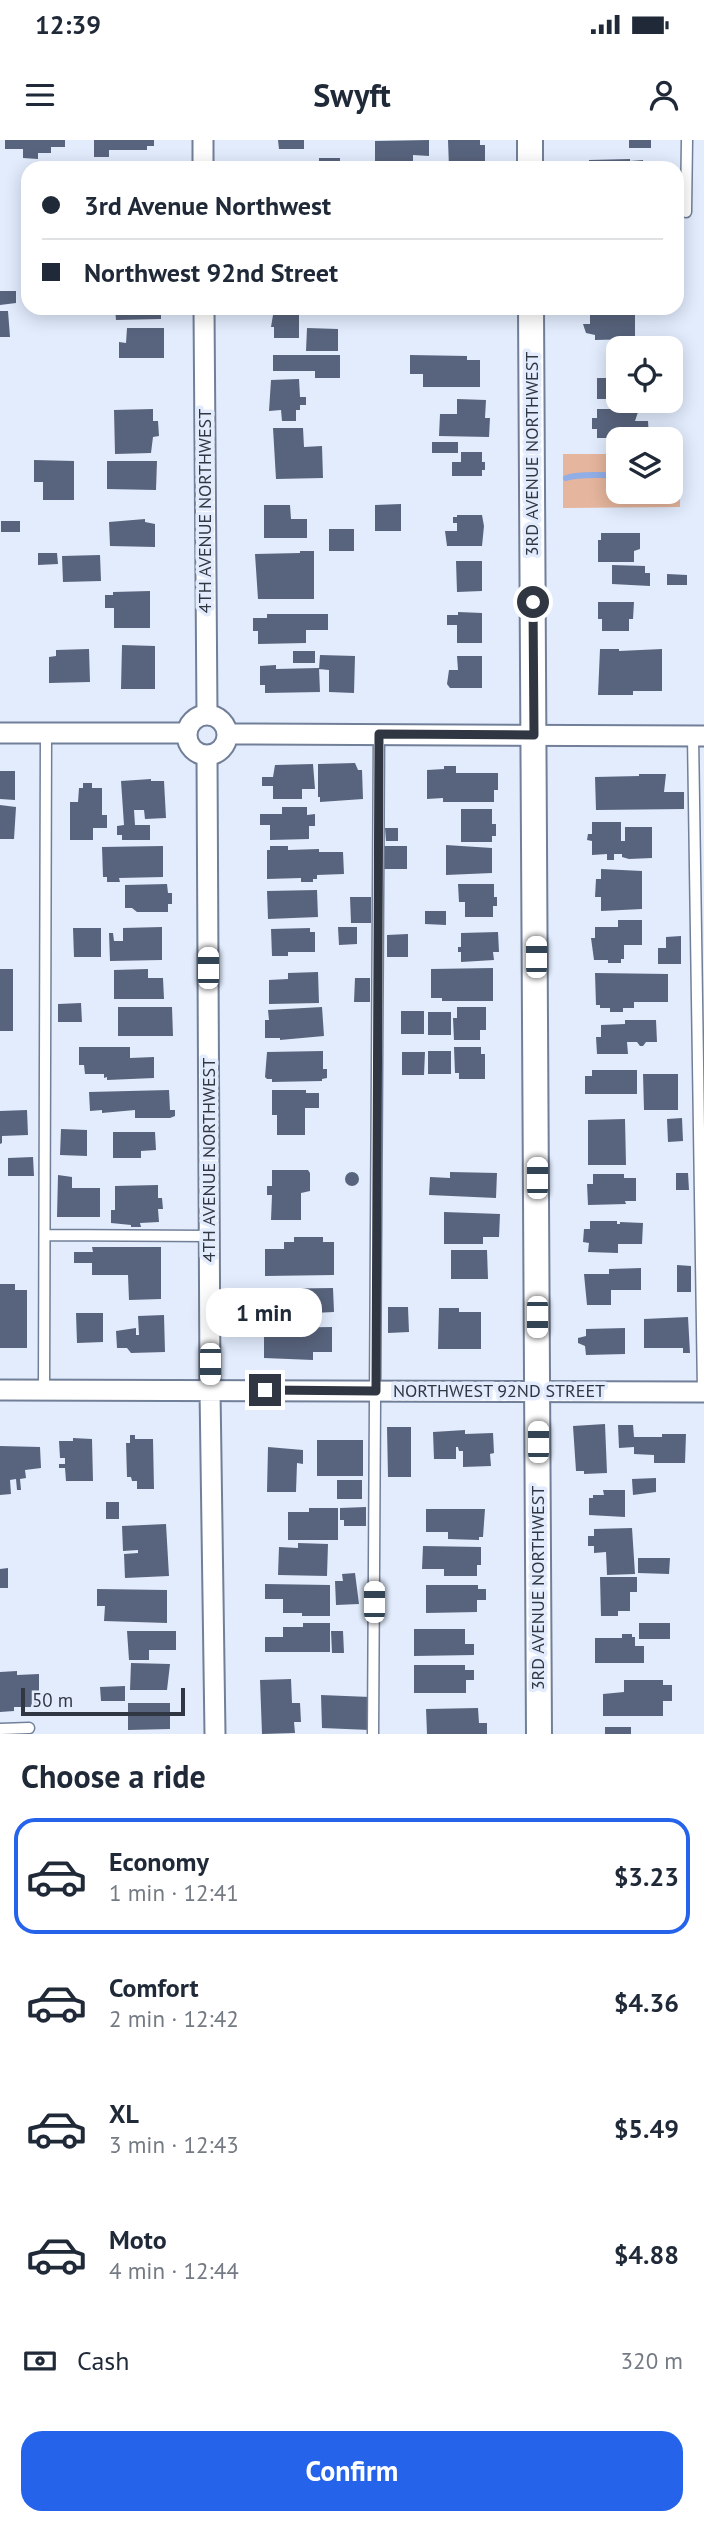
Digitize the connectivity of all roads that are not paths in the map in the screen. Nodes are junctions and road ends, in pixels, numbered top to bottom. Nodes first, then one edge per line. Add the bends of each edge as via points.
1 (203, 140) edge
2 (530, 140) edge
3 (687, 140) edge
4 (203, 161) edge
5 (530, 161) edge
6 (686, 212) dead end
7 (204, 315) edge
8 (531, 315) edge
9 (207, 714) junction
10 (0, 733) edge
11 (46, 733) junction
12 (187, 733) junction
13 (227, 734) junction
14 (379, 734) junction
15 (534, 735) junction
16 (699, 736) edge
17 (207, 755) junction
18 (45, 1235) junction
19 (210, 1236) junction
20 (0, 1390) edge
21 (44, 1390) junction
22 (210, 1390) junction
23 (376, 1391) junction
24 (537, 1391) junction
25 (703, 1392) edge
26 (29, 1728) dead end
27 (0, 1729) edge
28 (215, 1734) edge
29 (373, 1734) edge
30 (539, 1734) edge

1 - 4 street
2 - 5 street
3 - 6 lane
7 - 9 street, 4TH AVENUE NORTHWEST
8 - 15 street, 3RD AVENUE NORTHWEST
9 - 12 street via 194,719
9 - 13 street via 220,719
10 - 11 street
11 - 12 street
11 - 18 lane
12 - 17 street via 191,748
13 - 14 street
13 - 17 street via 220,750
14 - 15 street
14 - 23 lane
15 - 16 street
15 - 24 street, 3RD AVENUE NORTHWEST
16 - 25 lane
17 - 19 street, 4TH AVENUE NORTHWEST
18 - 19 lane
18 - 21 lane
19 - 22 street, 4TH AVENUE NORTHWEST
20 - 21 street, NORTHWEST 92ND STREET
21 - 22 street, NORTHWEST 92ND STREET
22 - 23 street, NORTHWEST 92ND STREET
22 - 28 street, 4TH AVENUE NORTHWEST
23 - 24 street, NORTHWEST 92ND STREET
23 - 29 lane
24 - 25 street, NORTHWEST 92ND STREET
24 - 30 street, 3RD AVENUE NORTHWEST
26 - 27 lane

